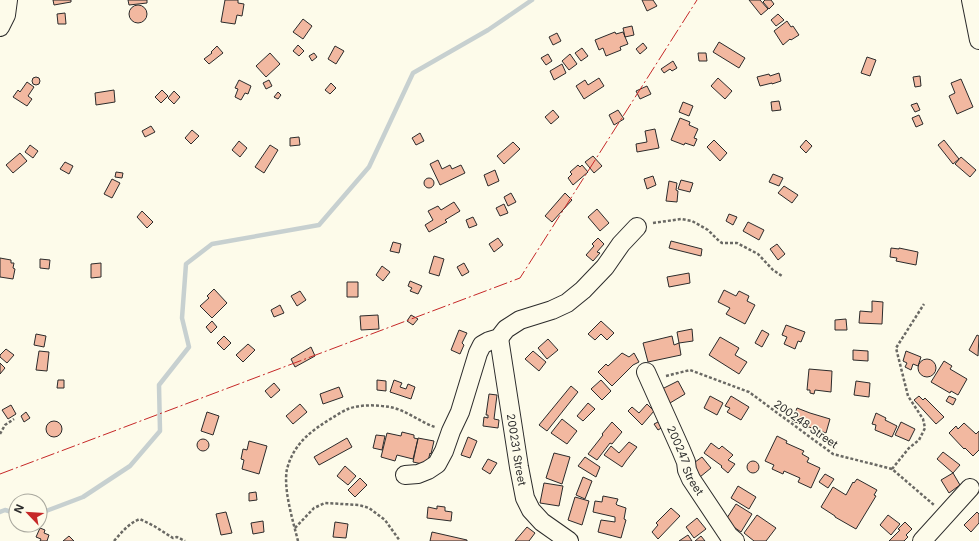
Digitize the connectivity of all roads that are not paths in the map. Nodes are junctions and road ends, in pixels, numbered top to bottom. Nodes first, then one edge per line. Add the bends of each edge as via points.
1 (8, 0) edge
2 (971, 0) edge
3 (0, 27) edge
4 (979, 40) edge
5 (637, 227) road end
6 (499, 338) junction
7 (648, 376) road end
8 (405, 475) dead end
9 (970, 488) dead end
10 (569, 541) edge
11 (735, 541) edge
12 (922, 541) edge

1 - 3 street via 6,15
2 - 4 street
5 - 6 street via 584,290 567,303 520,320 506,329
6 - 8 street via 482,345 478,353 460,412 437,464 418,474
6 - 10 street, 200231 Street via 526,498 531,510 542,522
7 - 11 street, 200247 Street via 691,479
9 - 12 street

